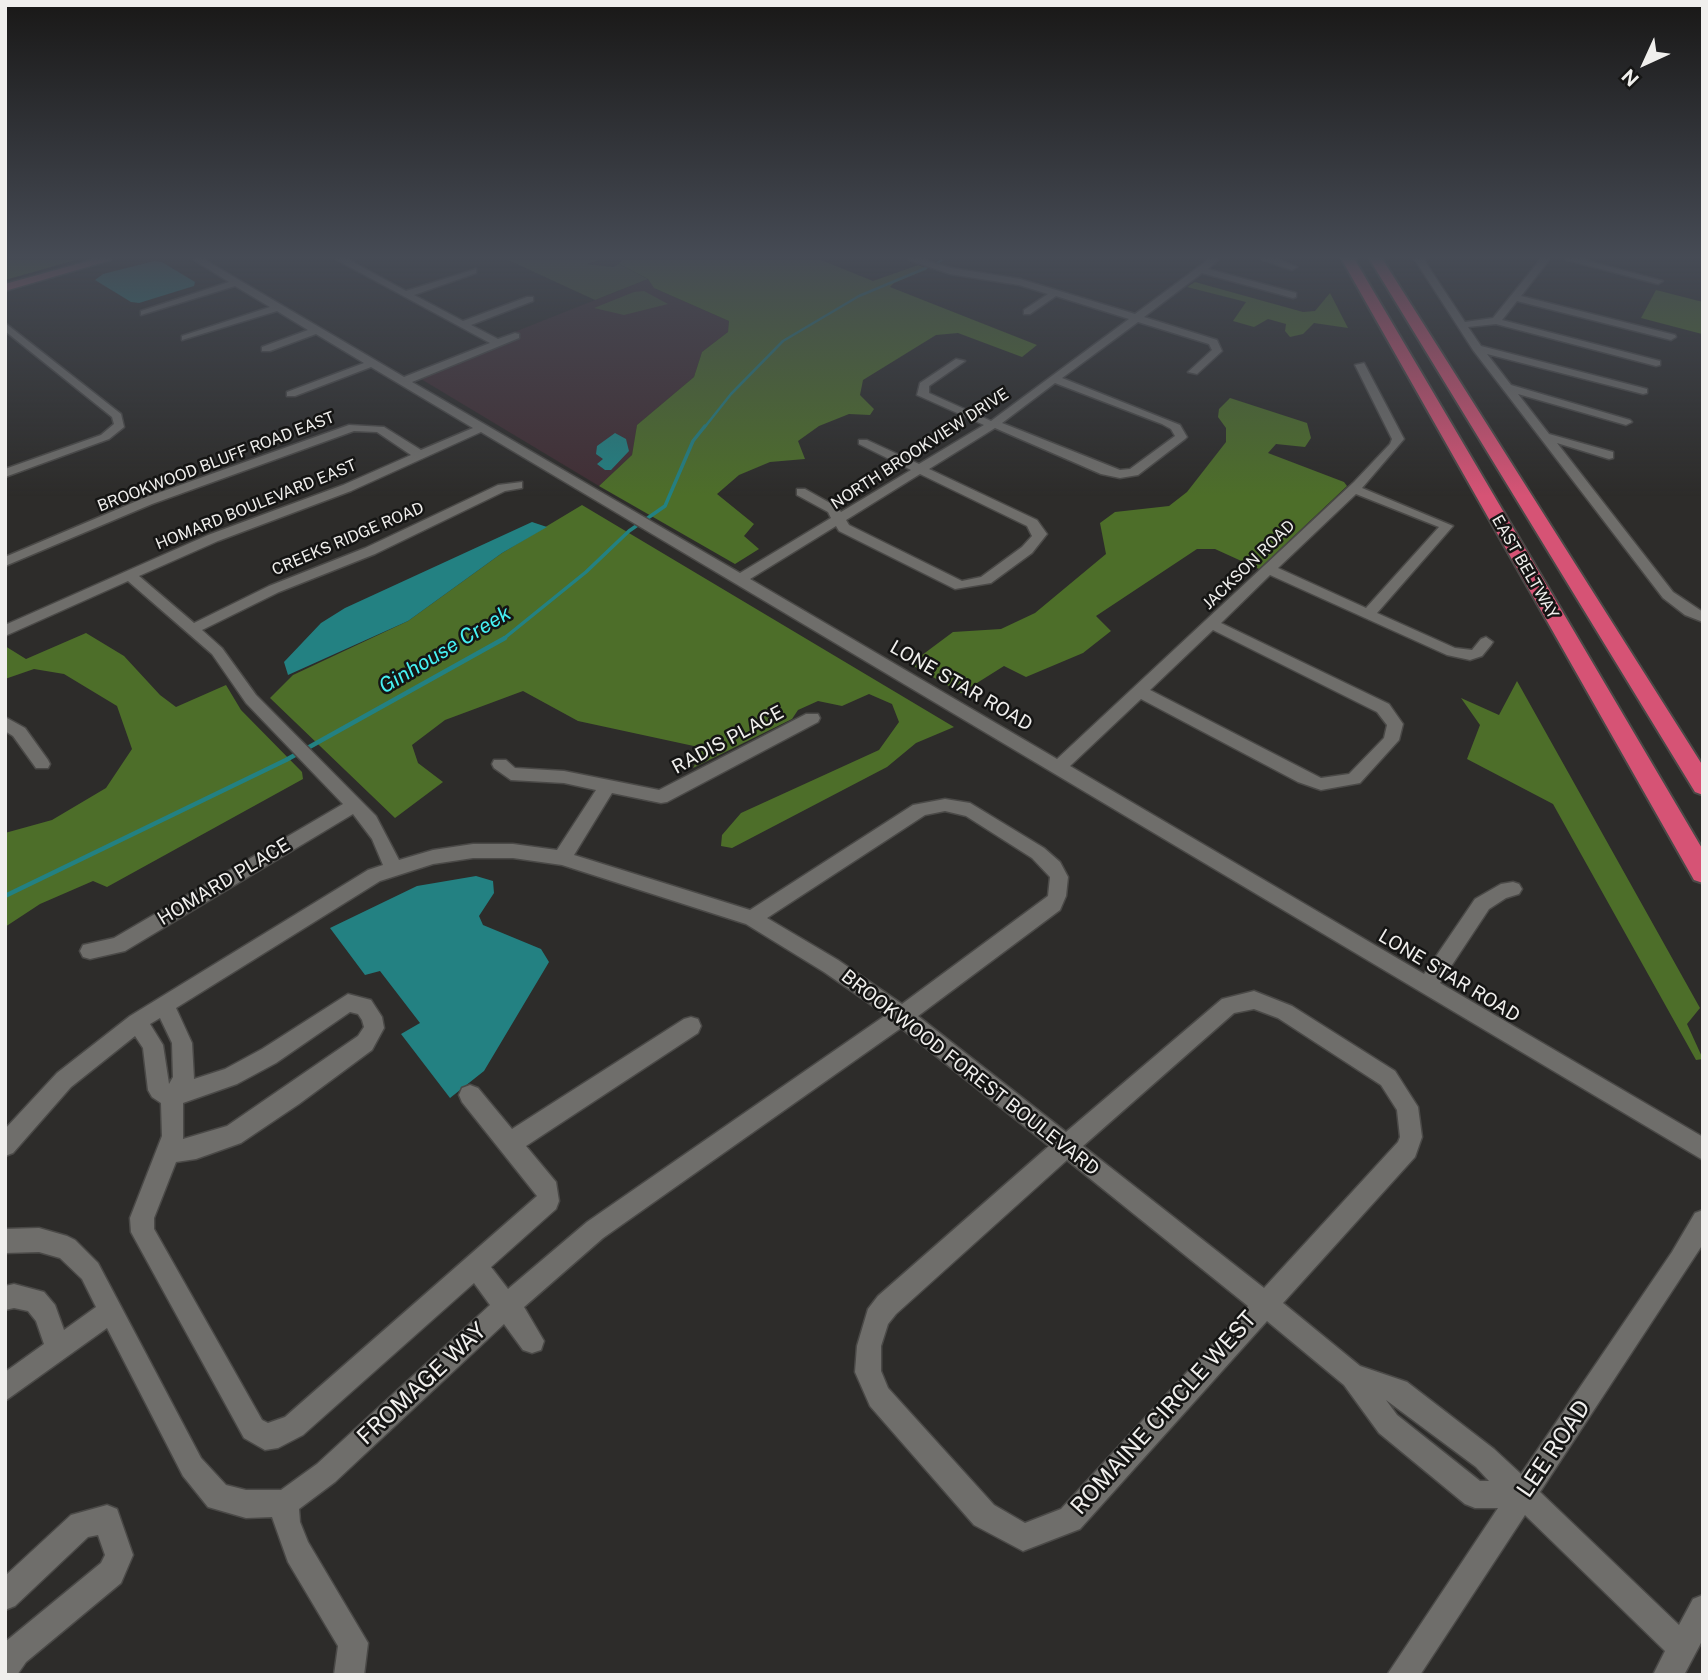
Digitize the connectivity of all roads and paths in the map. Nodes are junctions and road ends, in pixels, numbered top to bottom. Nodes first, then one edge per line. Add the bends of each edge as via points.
1 (20, 338) edge
2 (294, 338) edge
3 (331, 338) edge
4 (490, 338) edge
5 (511, 338) edge
6 (1108, 338) edge
7 (1199, 338) edge
8 (1393, 338) edge
9 (1425, 338) edge
10 (1471, 338) edge
11 (1562, 338) edge
12 (498, 343) junction
13 (1477, 348) junction
14 (266, 349) dead end
15 (960, 361) dead end
16 (372, 363) junction
17 (1656, 363) dead end
18 (1360, 365) dead end
19 (1193, 372) dead end
20 (1054, 379) junction
21 (404, 381) junction
22 (1510, 388) junction
23 (1643, 391) dead end
24 (290, 394) dead end
25 (1626, 422) dead end
26 (994, 424) junction
27 (481, 428) junction
28 (1545, 436) junction
29 (863, 442) dead end
30 (420, 455) junction
31 (1609, 455) dead end
32 (919, 470) junction
33 (5, 472) edge
34 (518, 485) dead end
35 (1354, 489) junction
36 (801, 492) dead end
37 (840, 520) junction
38 (5, 562) edge
39 (1270, 570) junction
40 (131, 576) junction
41 (738, 580) junction
42 (1368, 614) junction
43 (1703, 617) edge
44 (1212, 624) junction
45 (192, 629) junction
46 (5, 631) edge
47 (1486, 642) dead end
48 (1140, 692) junction
49 (812, 718) dead end
50 (5, 723) edge
51 (42, 764) dead end
52 (500, 764) dead end
53 (1059, 767) junction
54 (1703, 786) edge
55 (607, 788) junction
56 (355, 805) junction
57 (562, 858) junction
58 (393, 867) junction
59 (1703, 873) edge
60 (1513, 889) dead end
61 (752, 918) junction
62 (89, 951) dead end
63 (1426, 987) junction
64 (164, 1004) junction
65 (900, 1016) junction
66 (137, 1022) junction
67 (691, 1026) dead end
68 (182, 1051) junction
69 (156, 1063) junction
70 (470, 1095) dead end
71 (172, 1097) junction
72 (8, 1137) edge
73 (510, 1143) junction
74 (1066, 1147) junction
75 (1703, 1149) edge
76 (168, 1153) junction
77 (1703, 1221) edge
78 (5, 1241) edge
79 (475, 1265) junction
80 (5, 1298) edge
81 (1264, 1303) junction
82 (507, 1306) junction
83 (110, 1311) junction
84 (532, 1341) dead end
85 (57, 1348) junction
86 (5, 1388) edge
87 (1524, 1495) junction
88 (285, 1503) junction
89 (5, 1596) edge
90 (1703, 1609) edge
91 (1681, 1647) junction
92 (9, 1654) edge
93 (349, 1675) edge
94 (1402, 1675) edge
95 (1668, 1675) edge

1 - 33 street via 117,416 120,425 105,437
2 - 14 street
3 - 16 street, LONE STAR ROAD
4 - 12 street
5 - 12 street
6 - 20 street, NORTH BROOKVIEW DRIVE
7 - 19 street via 1216,344 1217,351
8 - 59 highway, EAST BELTWAY
9 - 54 highway, EAST BELTWAY
10 - 13 street
11 - 17 street
12 - 21 street
13 - 22 street
13 - 23 street
15 - 26 street via 923,385 923,395
16 - 21 street, LONE STAR ROAD
16 - 24 street
18 - 35 street, JACKSON ROAD via 1398,439
20 - 26 street, NORTH BROOKVIEW DRIVE
20 - 26 street via 1176,427 1179,440 1140,468 1127,474 1112,473
21 - 27 street, LONE STAR ROAD
22 - 25 street
22 - 28 street
26 - 32 street, NORTH BROOKVIEW DRIVE
27 - 30 street, HOMARD BOULEVARD EAST
27 - 41 street, LONE STAR ROAD
28 - 31 street
28 - 43 street via 1668,595
29 - 32 street
30 - 38 street, BROOKWOOD BLUFF ROAD EAST via 380,429 343,430 148,501
30 - 40 street, HOMARD BOULEVARD EAST
32 - 37 street, NORTH BROOKVIEW DRIVE
32 - 37 street via 1032,523 1038,538 986,580 960,586 844,528
34 - 45 street, CREEKS RIDGE ROAD via 502,488
35 - 39 street, JACKSON ROAD
35 - 42 street via 1447,526
36 - 37 street via 833,510
37 - 41 street, NORTH BROOKVIEW DRIVE
39 - 42 street
39 - 44 street, JACKSON ROAD
40 - 45 street
40 - 46 street, HOMARD BOULEVARD EAST
41 - 53 street, LONE STAR ROAD
42 - 47 street via 1464,655 1477,653
44 - 48 street, JACKSON ROAD
44 - 48 street via 1383,708 1395,724 1391,740 1354,779 1321,784
45 - 56 street via 217,650 281,732
48 - 53 street, JACKSON ROAD
49 - 55 street, RADIS PLACE via 673,793 661,797
50 - 51 street via 19,732
52 - 55 street, RADIS PLACE via 511,774 564,777
53 - 63 street, LONE STAR ROAD
55 - 57 street
56 - 58 street via 380,837
56 - 62 street, HOMARD PLACE via 118,945
57 - 58 street, BROOKWOOD FOREST BOULEVARD via 473,851
57 - 61 street, BROOKWOOD FOREST BOULEVARD
58 - 64 street, BROOKWOOD FOREST BOULEVARD via 352,886
60 - 63 street via 1482,904
61 - 65 street, BROOKWOOD FOREST BOULEVARD via 831,966
61 - 65 street, FROMAGE WAY via 907,817 932,806 970,810 1054,867 1059,877 1053,905
63 - 75 street, LONE STAR ROAD
64 - 66 street, BROOKWOOD FOREST BOULEVARD
64 - 68 street
65 - 74 street, BROOKWOOD FOREST BOULEVARD
65 - 82 street, FROMAGE WAY via 595,1230
66 - 69 street via 153,1045
66 - 72 street, BROOKWOOD FOREST BOULEVARD via 64,1080
67 - 73 street
68 - 69 street
68 - 71 street via 184,1079
69 - 71 street via 159,1090
70 - 73 street
71 - 76 street via 173,1136
71 - 76 street via 230,1077 348,1003 364,1006 372,1017 374,1028 365,1043 290,1097 233,1135
73 - 79 street via 548,1190 548,1201
74 - 81 street, BROOKWOOD FOREST BOULEVARD
74 - 81 street, ROMAINE CIRCLE WEST via 1229,1005 1254,1000 1270,1004 1388,1078 1407,1107 1411,1126 1407,1149
74 - 81 street, ROMAINE CIRCLE WEST via 887,1305 877,1318 869,1346 869,1372 879,1397 984,1515 1023,1537 1070,1519
76 - 79 street via 142,1218 143,1232 253,1429 265,1437 294,1426
77 - 87 street, LEE ROAD
78 - 83 street via 39,1240 67,1248 90,1271
79 - 82 street
80 - 85 street via 35,1301 49,1322
81 - 87 street, BROOKWOOD FOREST BOULEVARD via 1353,1376 1388,1424 1475,1494
82 - 84 street
82 - 88 street, FROMAGE WAY via 326,1473
83 - 85 street
83 - 88 street via 192,1467 218,1497 246,1504
85 - 86 street
87 - 91 street
87 - 94 street, LEE ROAD
88 - 93 street via 286,1522 298,1552 353,1643
89 - 92 street via 81,1525 107,1520 119,1555 111,1573
90 - 91 street
91 - 95 street

